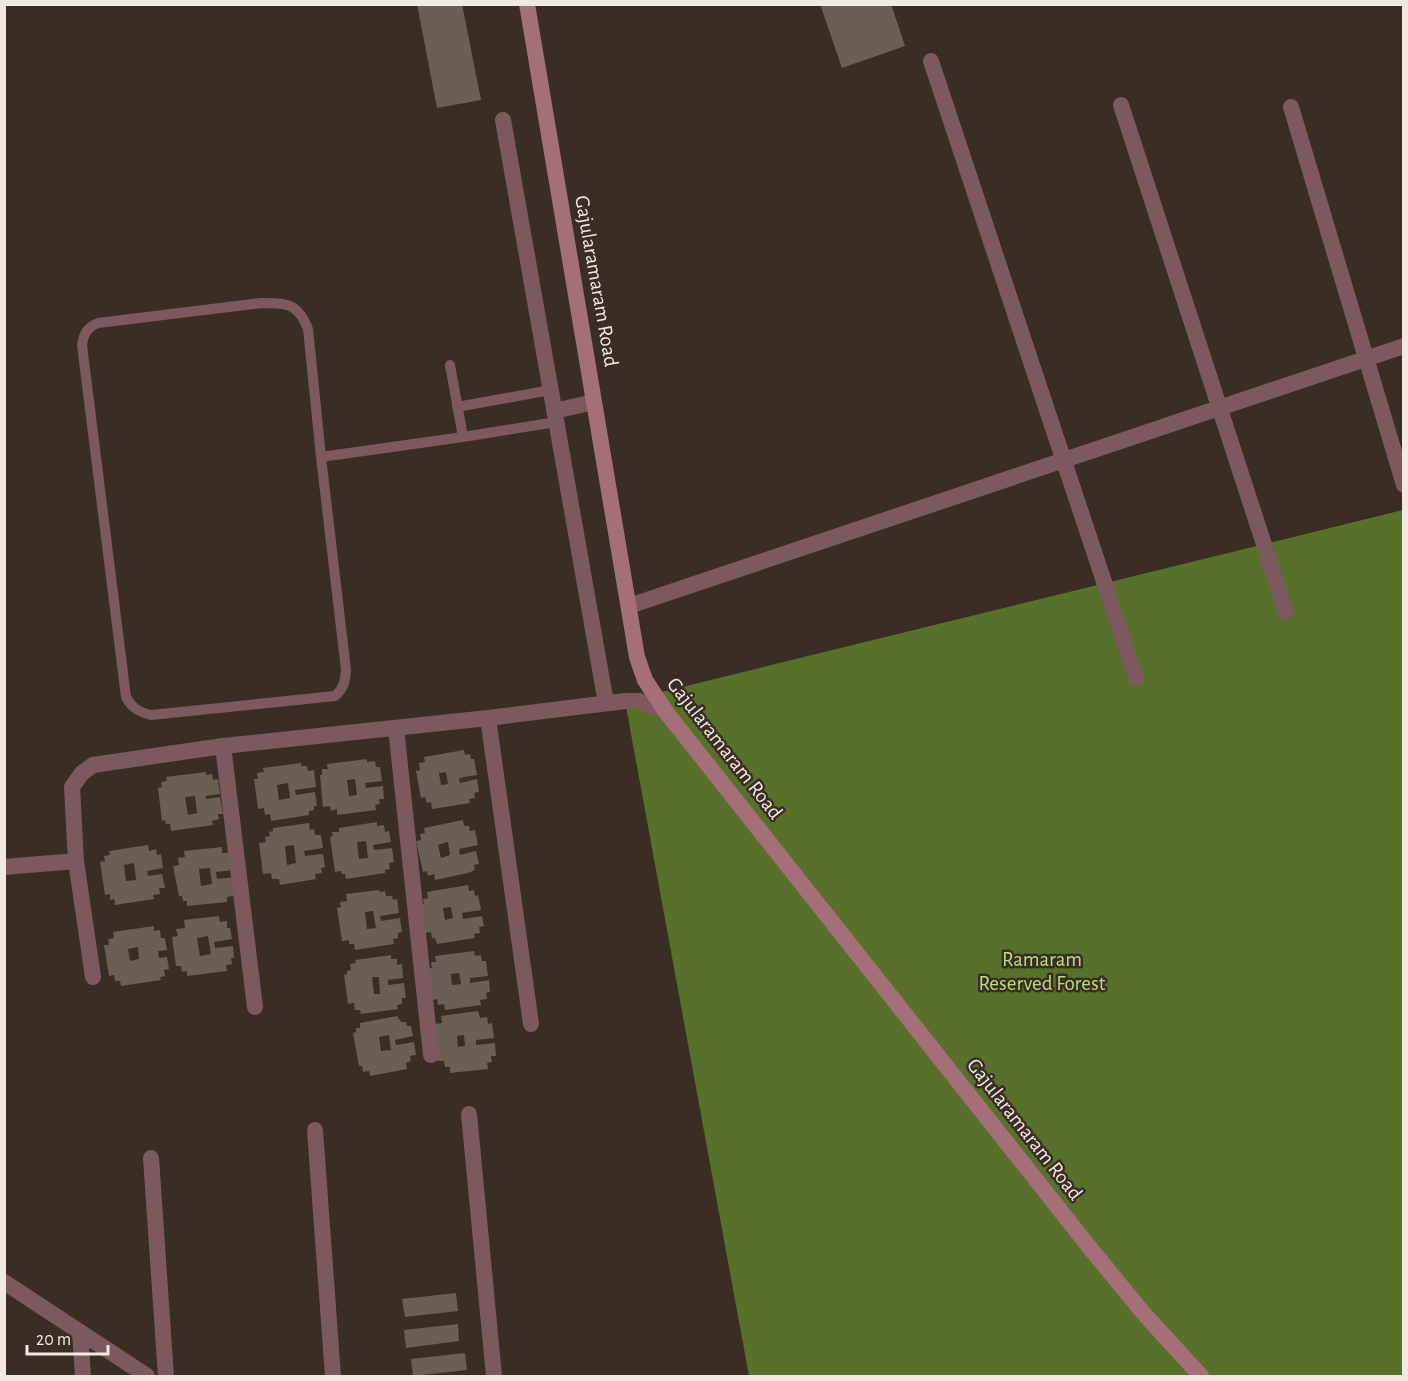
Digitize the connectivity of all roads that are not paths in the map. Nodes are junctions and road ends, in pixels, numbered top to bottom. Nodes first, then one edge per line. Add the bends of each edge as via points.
1 (527, 4) edge
2 (931, 62) dead end
3 (1121, 105) dead end
4 (1292, 107) dead end
5 (503, 120) dead end
6 (1404, 346) edge
7 (1366, 359) junction
8 (450, 365) dead end
9 (551, 390) junction
10 (594, 402) junction
11 (458, 407) junction
12 (1218, 408) junction
13 (555, 416) junction
14 (463, 437) junction
15 (321, 457) junction
16 (1064, 460) junction
17 (1404, 486) edge
18 (629, 606) junction
19 (1286, 612) dead end
20 (1136, 678) dead end
21 (606, 703) junction
22 (666, 712) junction
23 (488, 718) junction
24 (396, 728) junction
25 (223, 746) junction
26 (76, 861) junction
27 (4, 867) edge
28 (93, 976) dead end
29 (255, 1007) dead end
30 (531, 1024) dead end
31 (431, 1055) dead end
32 (469, 1114) dead end
33 (315, 1130) dead end
34 (151, 1158) dead end
35 (4, 1282) edge
36 (80, 1332) junction
37 (83, 1377) edge
38 (147, 1377) edge
39 (166, 1377) edge
40 (333, 1377) edge
41 (494, 1377) edge
42 (1201, 1377) edge

1 - 10 main road, Gajularamaram Road
2 - 16 street
3 - 12 street
4 - 7 street
5 - 9 street
6 - 7 street
7 - 12 street
7 - 17 street
8 - 11 lane
9 - 11 lane
9 - 13 street
10 - 13 street
10 - 18 main road, Gajularamaram Road
11 - 14 lane
12 - 16 street
12 - 19 street
13 - 14 lane
13 - 21 street
14 - 15 lane
15 - 15 lane via 308,329 295,308 283,303 261,303 89,327 82,345 130,705 151,715 335,696 342,690 346,670
16 - 18 street
16 - 20 street
18 - 22 main road, Gajularamaram Road via 645,680
21 - 22 street via 640,701
21 - 23 street
22 - 42 main road, Gajularamaram Road via 1131,1298
23 - 24 street
23 - 30 street
24 - 25 street
24 - 31 street
25 - 26 street via 93,765 82,773 72,787
25 - 29 street
26 - 27 street
26 - 28 street
32 - 41 street
33 - 40 street
34 - 39 street
35 - 36 street
36 - 37 street
36 - 38 street

